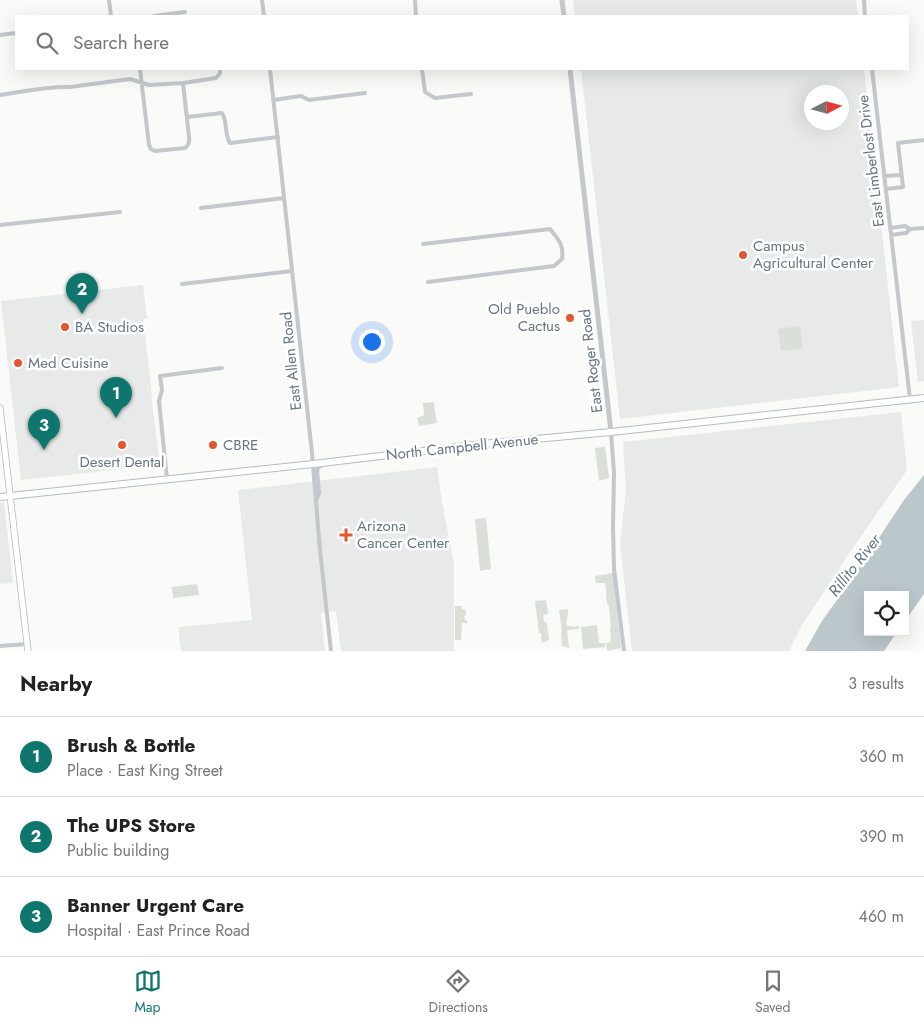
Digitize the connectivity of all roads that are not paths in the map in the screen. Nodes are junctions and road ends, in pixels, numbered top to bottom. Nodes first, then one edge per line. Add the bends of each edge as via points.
1 (109, 0) edge
2 (262, 0) edge
3 (415, 0) edge
4 (562, 0) edge
5 (864, 0) edge
6 (185, 12) dead end
7 (111, 15) edge
8 (162, 15) edge
9 (264, 15) edge
10 (416, 15) edge
11 (564, 15) edge
12 (865, 15) edge
13 (15, 33) edge
14 (0, 35) edge
15 (140, 70) edge
16 (220, 70) edge
17 (270, 70) edge
18 (422, 70) edge
19 (570, 70) edge
20 (872, 70) edge
21 (142, 82) junction
22 (183, 83) junction
23 (365, 93) dead end
24 (471, 94) dead end
25 (0, 95) edge
26 (274, 100) junction
27 (187, 116) junction
28 (278, 137) junction
29 (924, 140) edge
30 (901, 175) junction
31 (884, 176) junction
32 (886, 189) junction
33 (284, 198) junction
34 (201, 208) dead end
35 (120, 212) dead end
36 (0, 225) edge
37 (890, 228) junction
38 (924, 228) edge
39 (910, 229) junction
40 (891, 235) junction
41 (423, 244) dead end
42 (292, 271) junction
43 (428, 282) dead end
44 (182, 284) dead end
45 (222, 368) dead end
46 (924, 398) edge
47 (910, 399) junction
48 (0, 408) edge
49 (611, 432) junction
50 (328, 463) junction
51 (313, 464) junction
52 (167, 479) junction
53 (10, 496) junction
54 (0, 497) edge
55 (316, 501) dead end
56 (27, 644) junction
57 (0, 646) edge
58 (28, 651) edge
59 (331, 651) edge
60 (624, 651) edge

1 - 7 street
2 - 9 street
3 - 10 street
4 - 11 street
5 - 12 street
6 - 8 street
13 - 14 street
15 - 21 street
16 - 22 street via 216,78
17 - 26 street, East Allen Road
18 - 24 street via 425,92 435,98
19 - 49 street, East Roger Road
20 - 31 street, East Limberlost Drive
21 - 22 street via 149,85
21 - 25 street via 130,79
21 - 27 street via 151,149 159,152 188,146
22 - 27 street
23 - 26 street via 309,100 300,96
26 - 28 street, East Allen Road
27 - 28 street via 222,113 230,143
28 - 33 street, East Allen Road
29 - 30 street via 898,143
30 - 31 street
30 - 32 street via 902,187
31 - 32 street, East Limberlost Drive
32 - 37 street, East Limberlost Drive
33 - 34 street
33 - 42 street, East Allen Road
35 - 36 street
37 - 39 street via 905,226
37 - 40 street, East Limberlost Drive
38 - 39 street
39 - 40 street via 906,233
40 - 47 street, East Limberlost Drive
41 - 43 street via 550,229 563,250 562,259 554,266
42 - 44 street
42 - 51 street, East Allen Road
45 - 52 street via 160,376 162,390 158,401
46 - 47 main road, North Campbell Avenue
47 - 49 main road, North Campbell Avenue
48 - 53 main road
49 - 50 main road, North Campbell Avenue
49 - 60 street, East Roger Road via 614,569
50 - 51 main road, North Campbell Avenue
50 - 55 street via 317,470 319,493
51 - 52 main road, North Campbell Avenue
51 - 59 street, East Allen Road
52 - 53 main road, North Campbell Avenue
53 - 54 main road, North Campbell Avenue
53 - 56 main road
56 - 57 street
56 - 58 main road

